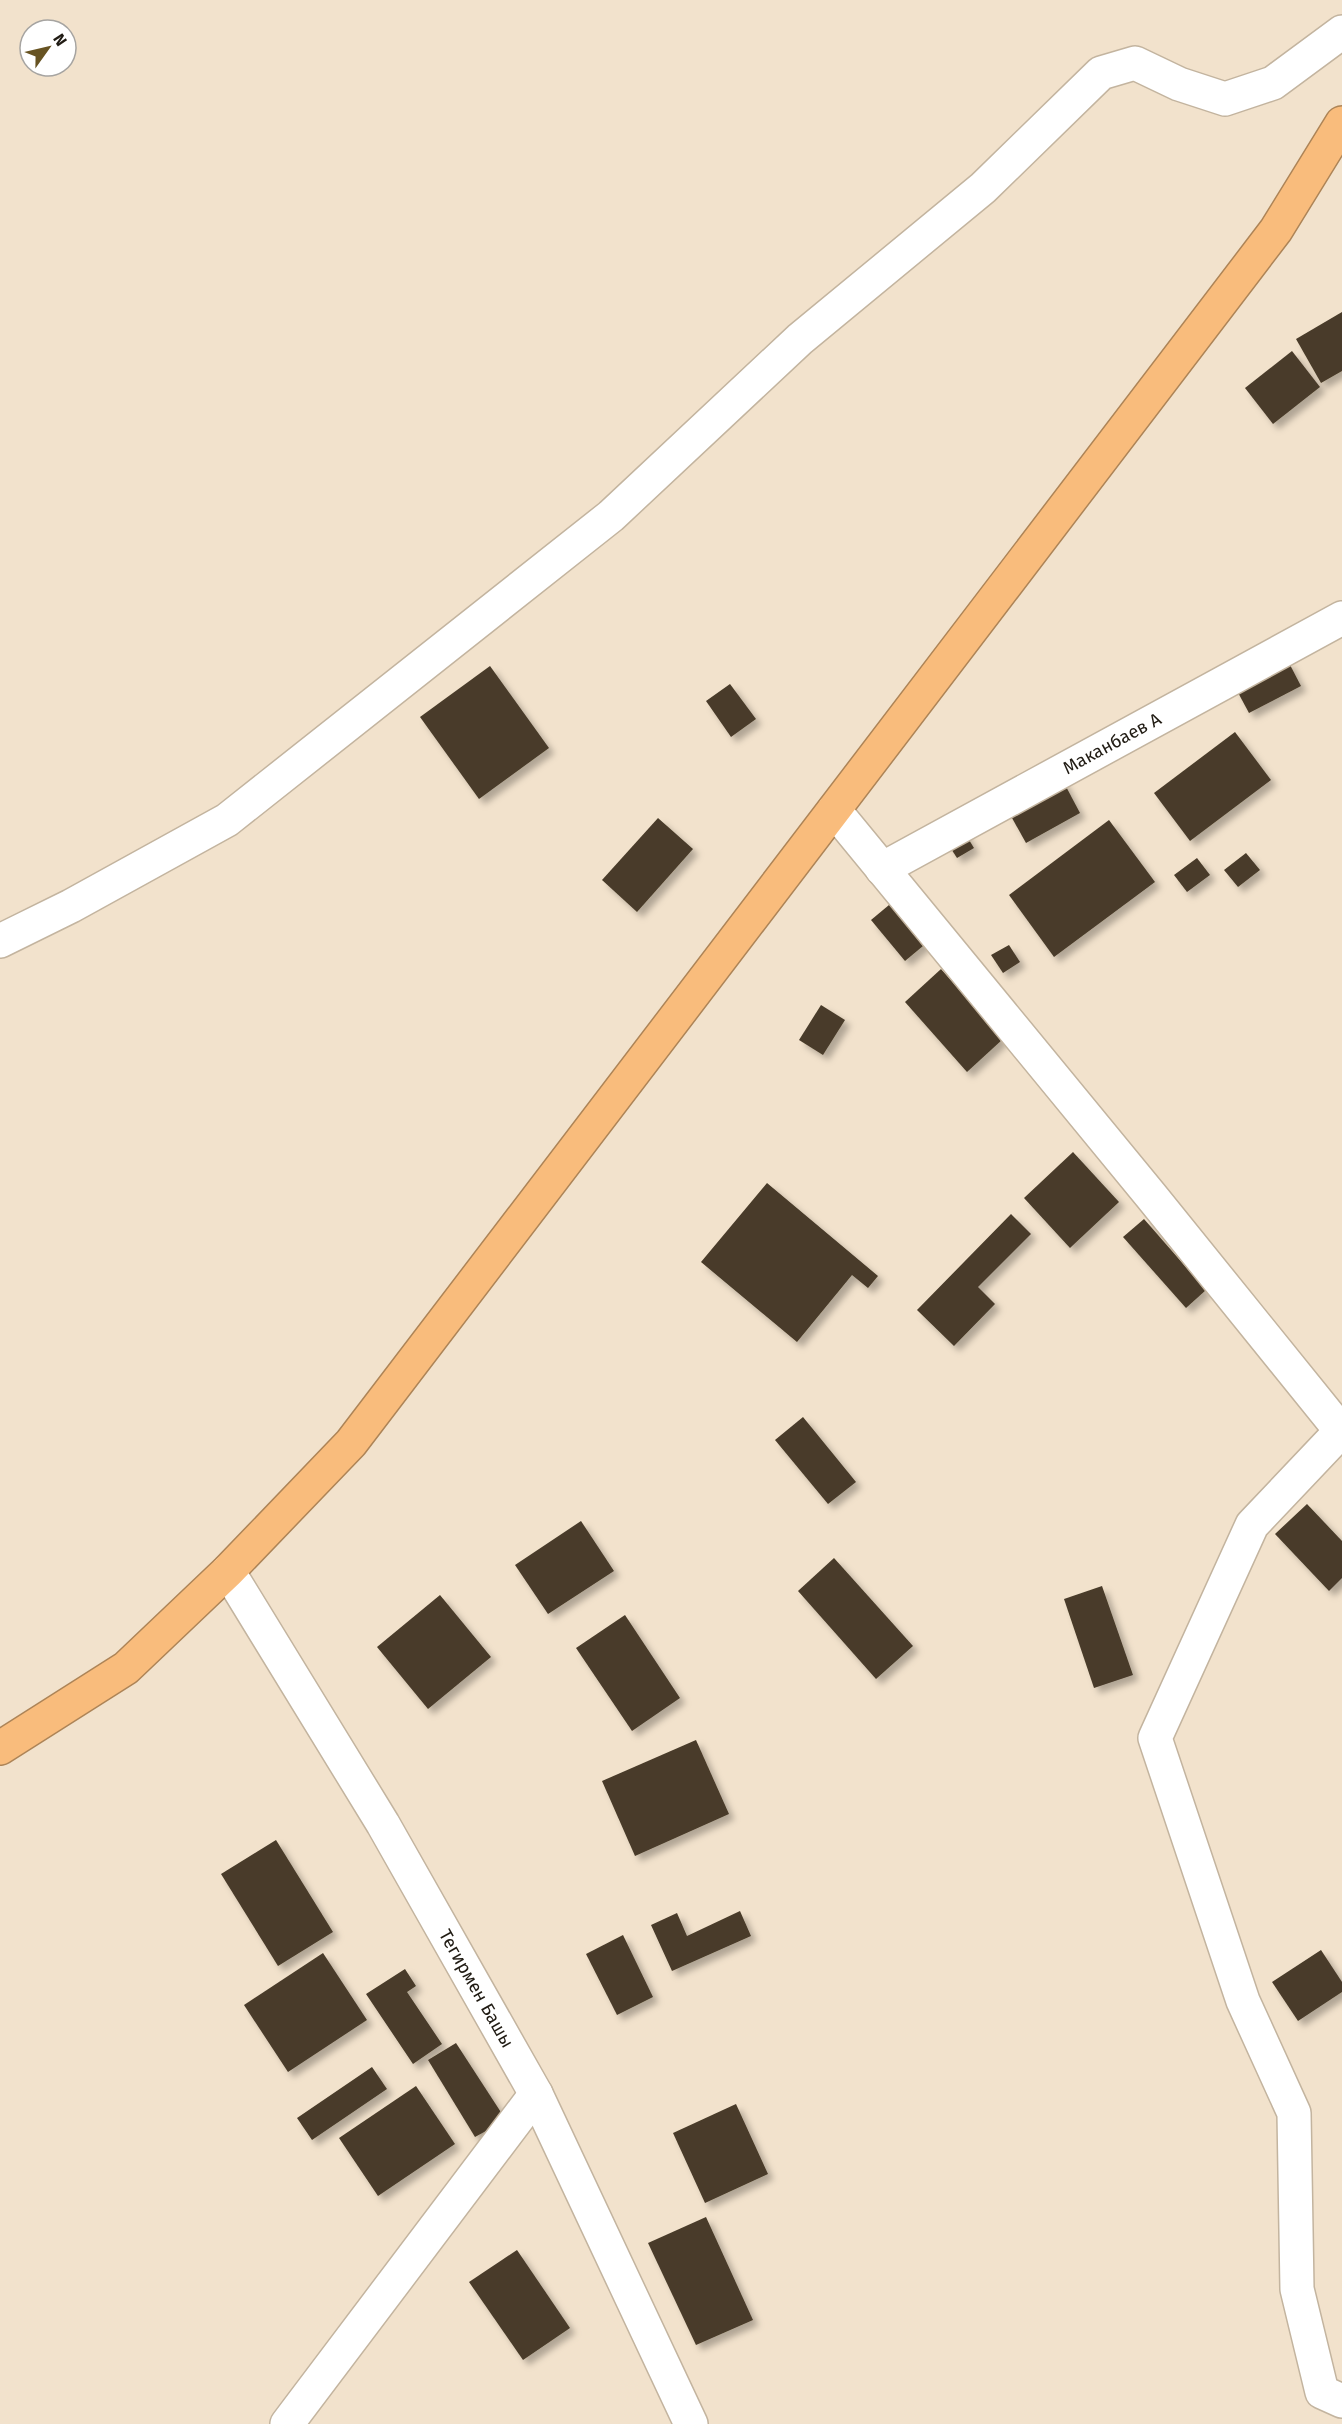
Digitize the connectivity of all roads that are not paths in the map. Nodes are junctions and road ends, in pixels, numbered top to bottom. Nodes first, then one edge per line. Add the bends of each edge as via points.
1 (1342, 32) edge
2 (1342, 123) edge
3 (1342, 618) edge
4 (834, 810) junction
5 (882, 869) junction
6 (0, 941) edge
7 (1341, 1431) edge
8 (228, 1571) junction
9 (0, 1748) edge
10 (536, 2094) junction
11 (1342, 2401) edge
12 (1342, 2415) edge
13 (287, 2424) edge
14 (691, 2424) edge
15 (1327, 2424) edge

1 - 6 street via 1273,83 1225,99 1179,84 1135,63 1101,73 983,188 800,339 610,516 272,785 227,820
2 - 4 highway via 1275,230
3 - 5 street, Маканбаев А
4 - 5 street
4 - 8 highway via 351,1443
5 - 7 street
7 - 11 street via 1252,1525 1155,1738 1243,2001 1294,2113 1298,2289 1322,2392
8 - 9 highway via 126,1668
8 - 10 street, Тегирмен Башы via 383,1824
10 - 13 street
10 - 14 street, Тегирмен Башы
12 - 15 street

